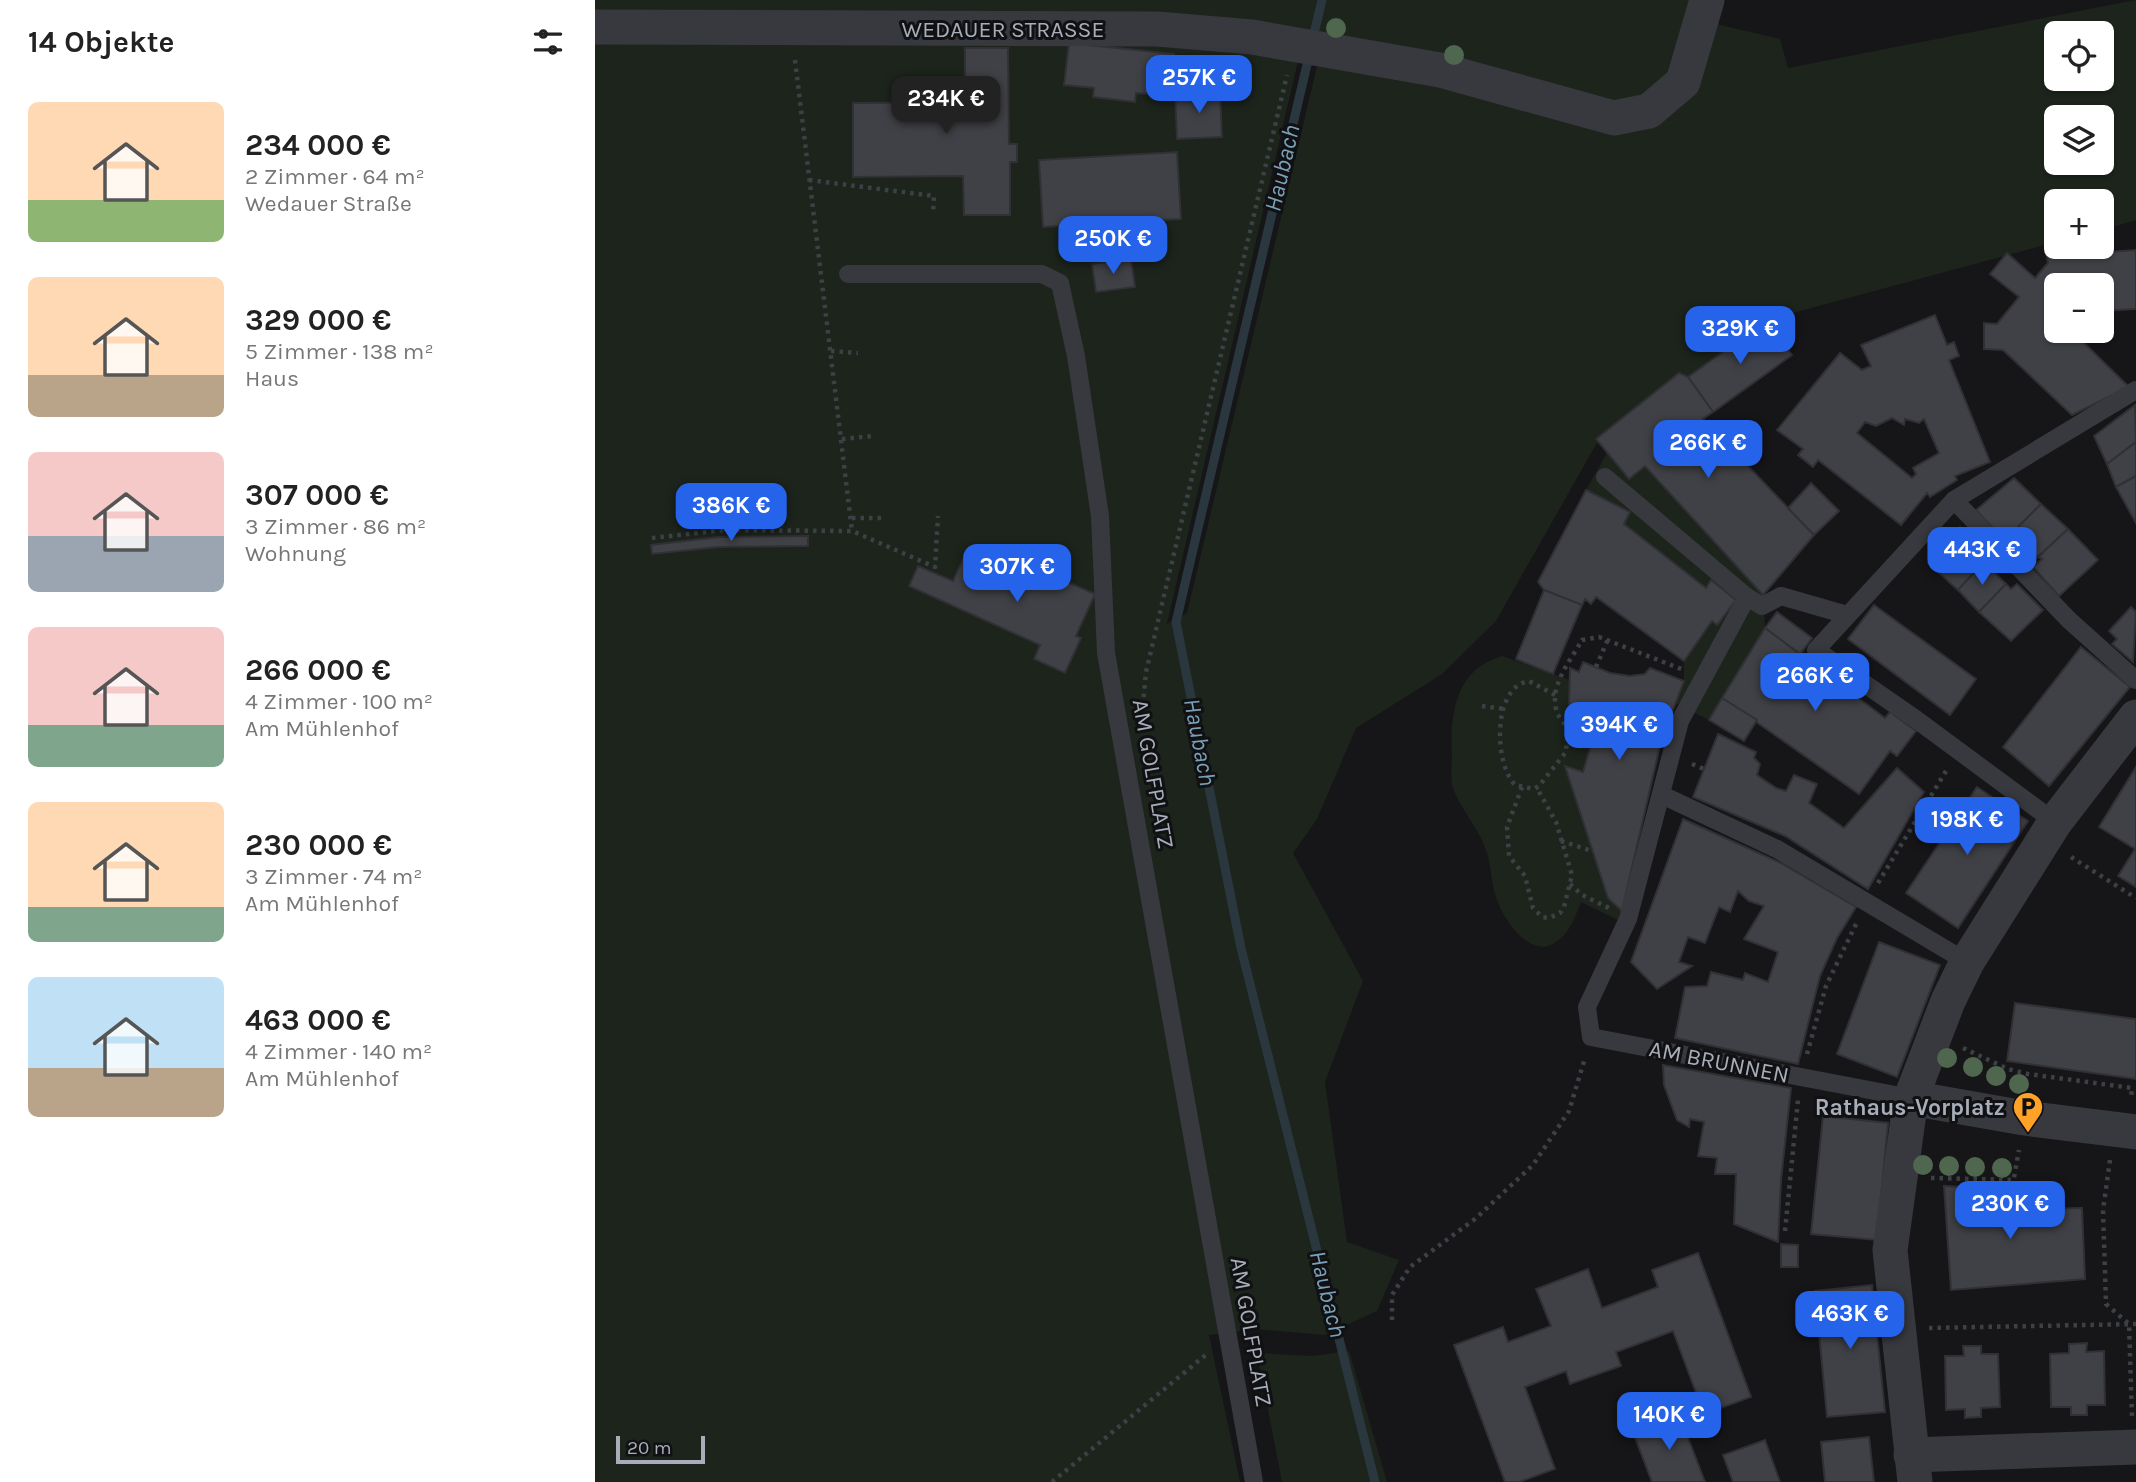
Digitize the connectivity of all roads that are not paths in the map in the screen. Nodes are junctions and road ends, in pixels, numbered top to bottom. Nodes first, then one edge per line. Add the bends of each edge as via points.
1 (1707, 0) edge
2 (595, 27) edge
3 (848, 274) dead end
4 (2136, 390) edge
5 (1605, 477) dead end
6 (1954, 500) junction
7 (1747, 597) junction
8 (1847, 615) junction
9 (2136, 680) edge
10 (2136, 717) edge
11 (1662, 795) junction
12 (2049, 831) junction
13 (1967, 962) junction
14 (1911, 1098) junction
15 (2126, 1130) edge
16 (2134, 1447) edge
17 (1913, 1469) edge
18 (1254, 1482) edge

1 - 2 street, WEDAUER STRASSE via 1683,82 1649,111 1614,118 1440,70 1309,46 1157,29
3 - 18 lane, AM GOLFPLATZ via 1042,274 1060,283 1076,355 1100,516 1107,653
4 - 6 lane
5 - 7 lane
6 - 8 lane
6 - 9 lane via 2069,620
7 - 8 lane via 1762,606 1781,596
7 - 11 lane via 1680,721
8 - 12 lane via 1816,650 1917,720
10 - 12 street
11 - 13 lane via 1777,849
11 - 14 lane, AM BRUNNEN via 1628,919 1587,1007 1591,1037
12 - 13 street
13 - 14 street
14 - 15 street, AM BRUNNEN
14 - 17 street via 1890,1250
16 - 17 street

